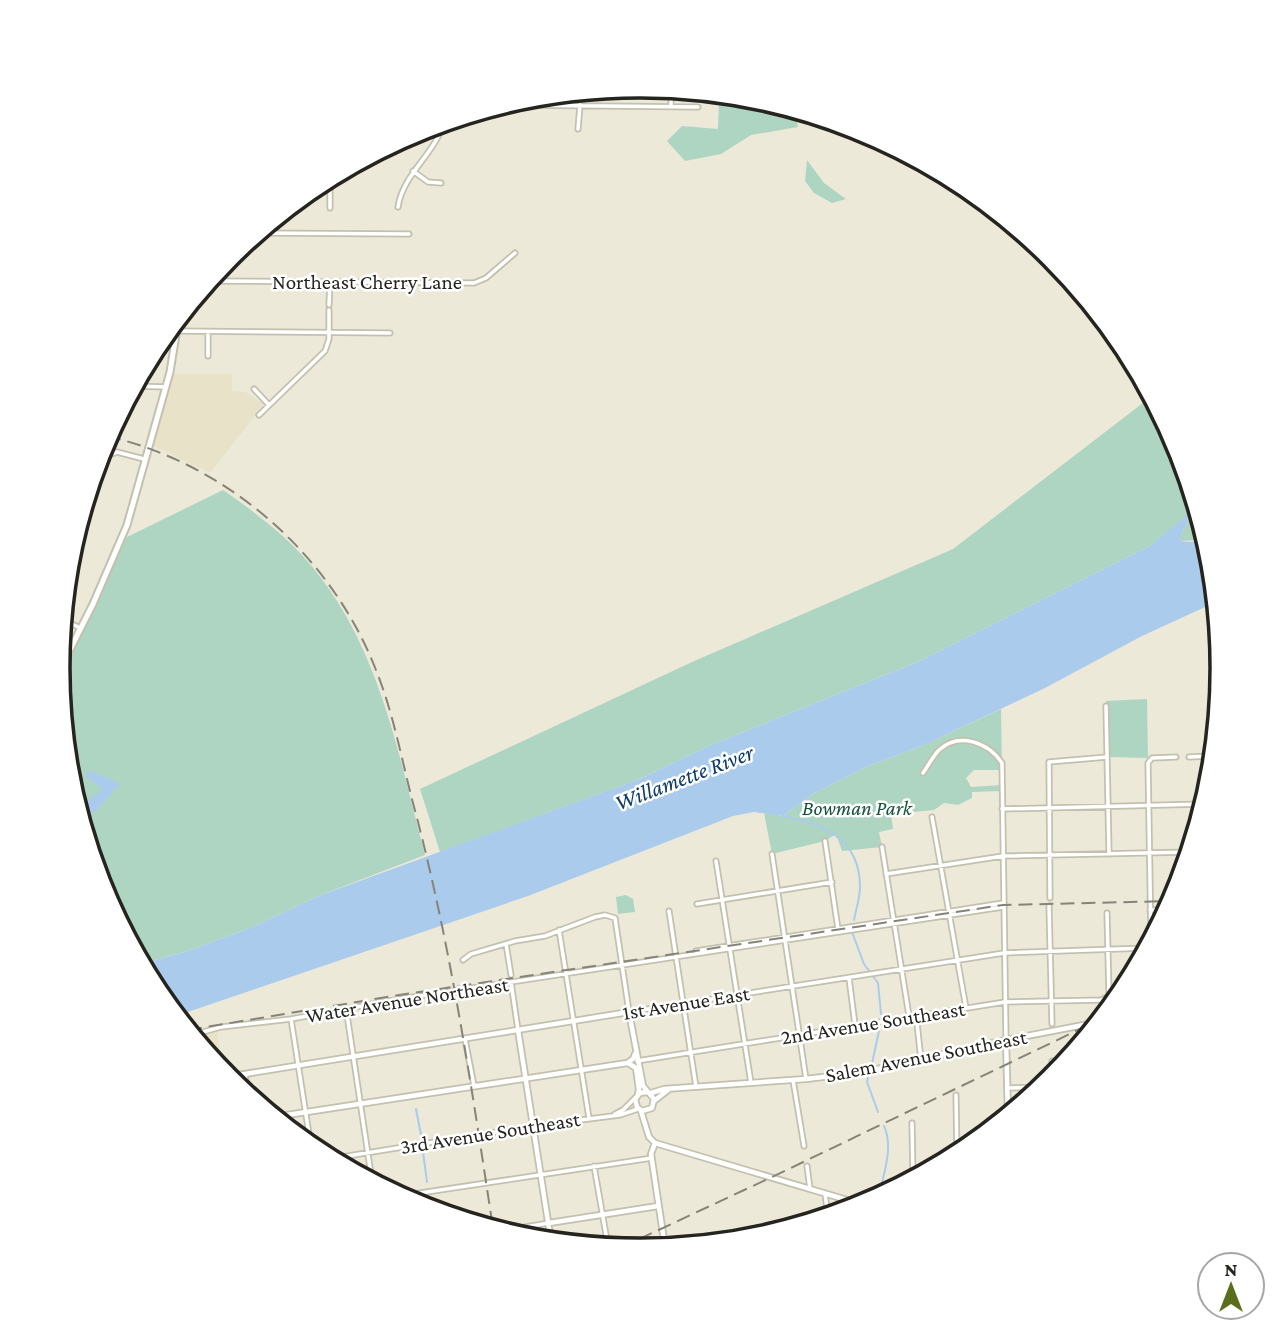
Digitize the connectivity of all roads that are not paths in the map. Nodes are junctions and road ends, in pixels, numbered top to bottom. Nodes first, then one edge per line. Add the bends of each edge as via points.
1 (671, 99) edge
2 (544, 106) edge
3 (580, 106) junction
4 (671, 106) junction
5 (698, 107) dead end
6 (578, 129) dead end
7 (438, 135) edge
8 (413, 172) junction
9 (441, 183) dead end
10 (330, 190) edge
11 (330, 208) dead end
12 (398, 208) dead end
13 (271, 233) edge
14 (409, 234) dead end
15 (515, 253) dead end
16 (221, 281) edge
17 (330, 282) junction
18 (181, 331) edge
19 (208, 332) junction
20 (329, 333) junction
21 (390, 333) dead end
22 (176, 338) edge
23 (208, 356) dead end
24 (144, 386) edge
25 (166, 387) junction
26 (254, 389) dead end
27 (269, 405) junction
28 (259, 415) dead end
29 (111, 454) edge
30 (146, 460) junction
31 (72, 624) edge
32 (80, 628) junction
33 (71, 647) edge
34 (1106, 706) dead end
35 (1107, 757) junction
36 (1176, 757) dead end
37 (1189, 757) dead end
38 (1202, 758) edge
39 (923, 773) dead end
40 (1193, 804) edge
41 (1148, 806) junction
42 (1108, 807) junction
43 (1049, 808) junction
44 (1002, 809) junction
45 (932, 817) dead end
46 (825, 841) dead end
47 (882, 847) dead end
48 (1149, 852) junction
49 (1180, 852) edge
50 (1109, 853) junction
51 (772, 854) dead end
52 (1049, 855) junction
53 (1003, 856) junction
54 (716, 861) dead end
55 (940, 864) junction
56 (886, 874) junction
57 (832, 882) junction
58 (777, 891) junction
59 (1050, 898) dead end
60 (722, 901) junction
61 (697, 904) dead end
62 (1003, 905) junction
63 (1049, 906) dead end
64 (1150, 910) junction
65 (1156, 910) edge
66 (670, 911) dead end
67 (949, 913) junction
68 (1107, 913) dead end
69 (1150, 921) edge
70 (894, 922) junction
71 (559, 930) junction
72 (839, 930) junction
73 (784, 939) junction
74 (506, 944) junction
75 (730, 947) junction
76 (1136, 948) edge
77 (1107, 949) junction
78 (1050, 951) junction
79 (1004, 953) junction
80 (675, 955) junction
81 (463, 960) dead end
82 (957, 960) junction
83 (621, 964) junction
84 (902, 969) junction
85 (567, 973) junction
86 (511, 975) dead end
87 (849, 978) junction
88 (511, 982) junction
89 (792, 986) junction
90 (1109, 991) edge
91 (738, 995) junction
92 (1103, 999) edge
93 (1051, 1000) junction
94 (1005, 1002) junction
95 (683, 1004) junction
96 (346, 1008) junction
97 (966, 1008) junction
98 (629, 1012) junction
99 (916, 1014) junction
100 (909, 1016) junction
101 (291, 1019) junction
102 (573, 1021) junction
103 (1052, 1024) dead end
104 (855, 1025) junction
105 (1083, 1025) edge
106 (518, 1030) junction
107 (202, 1032) edge
108 (799, 1034) junction
109 (465, 1039) junction
110 (1006, 1040) junction
111 (745, 1043) junction
112 (635, 1052) junction
113 (690, 1052) junction
114 (353, 1056) junction
115 (921, 1060) junction
116 (637, 1061) junction
117 (627, 1063) junction
118 (299, 1066) junction
119 (582, 1069) junction
120 (245, 1074) junction
121 (241, 1075) edge
122 (525, 1078) junction
123 (246, 1079) edge
124 (806, 1079) junction
125 (793, 1080) junction
126 (751, 1083) junction
127 (474, 1086) junction
128 (696, 1087) junction
129 (1025, 1087) edge
130 (1007, 1088) junction
131 (669, 1090) junction
132 (648, 1092) junction
133 (637, 1095) junction
134 (956, 1095) dead end
135 (654, 1101) junction
136 (1008, 1103) edge
137 (360, 1104) junction
138 (639, 1109) junction
139 (650, 1109) junction
140 (306, 1112) junction
141 (287, 1115) edge
142 (610, 1116) junction
143 (589, 1118) junction
144 (912, 1123) dead end
145 (533, 1126) junction
146 (646, 1127) junction
147 (309, 1131) edge
148 (957, 1141) edge
149 (655, 1143) junction
150 (804, 1146) dead end
151 (367, 1152) junction
152 (346, 1155) edge
153 (652, 1158) junction
154 (594, 1165) junction
155 (807, 1166) dead end
156 (913, 1168) edge
157 (370, 1169) edge
158 (541, 1174) junction
159 (810, 1189) junction
160 (420, 1193) edge
161 (825, 1193) junction
162 (845, 1199) edge
163 (658, 1206) junction
164 (827, 1206) edge
165 (604, 1214) junction
166 (549, 1223) junction
167 (527, 1227) edge
168 (550, 1230) edge
169 (607, 1236) edge
170 (663, 1237) edge

1 - 4 street
2 - 3 street
3 - 4 street
3 - 6 street
4 - 5 street
7 - 8 street
8 - 9 street via 428,182
8 - 12 street
10 - 11 street
13 - 14 street
15 - 17 street, Northeast Cherry Lane via 474,283
16 - 17 street, Northeast Cherry Lane
17 - 20 street
18 - 19 street
19 - 20 street
19 - 23 street
20 - 21 street
20 - 27 street via 324,353
22 - 25 main road
24 - 25 street
25 - 30 main road
26 - 27 street
27 - 28 street
29 - 30 street
30 - 32 main road via 121,540
31 - 32 street
32 - 33 main road
34 - 35 street
35 - 42 street
35 - 43 street via 1049,762
36 - 41 street via 1149,760
37 - 38 street
39 - 44 street via 940,749 973,741 1001,760
40 - 41 street
41 - 42 street
41 - 48 street
42 - 43 street
42 - 50 street
43 - 44 street
43 - 52 street
44 - 53 street
45 - 55 street
46 - 57 street
47 - 56 street
48 - 49 street
48 - 50 street
48 - 64 street
50 - 52 street
51 - 58 street
52 - 53 street
52 - 59 street
53 - 55 street
53 - 62 street
54 - 60 street
55 - 56 street
55 - 67 street
56 - 70 street
57 - 58 street
57 - 72 street
58 - 60 street
58 - 73 street
60 - 61 street
60 - 75 street
62 - 67 street, Water Avenue Northeast
62 - 79 street
63 - 78 street
64 - 65 street
64 - 69 street
66 - 80 street
67 - 70 street, Water Avenue Northeast
67 - 82 street
68 - 77 street
70 - 72 street, Water Avenue Northeast
70 - 84 street
71 - 74 street
71 - 83 street via 596,916 615,918
71 - 85 street
72 - 73 street, Water Avenue Northeast
73 - 75 street, Water Avenue Northeast
73 - 89 street
74 - 81 street
74 - 86 street
75 - 80 street, Water Avenue Northeast
75 - 91 street
76 - 77 street, 1st Avenue East
77 - 78 street, 1st Avenue East
77 - 90 street, 2nd Avenue Southeast
78 - 79 street, 1st Avenue East
78 - 93 street
79 - 82 street, 1st Avenue East
79 - 94 street
80 - 83 street, Water Avenue Northeast
80 - 95 street
82 - 84 street, 1st Avenue East
82 - 97 street
83 - 85 street, Water Avenue Northeast
83 - 98 street
84 - 87 street, 1st Avenue East
84 - 100 street
85 - 88 street, Water Avenue Northeast
85 - 102 street
87 - 89 street, 1st Avenue East
87 - 104 street
88 - 96 street, Water Avenue Northeast
88 - 106 street
89 - 91 street, 1st Avenue East
89 - 108 street
91 - 95 street, 1st Avenue East
91 - 111 street
92 - 93 street, 2nd Avenue Southeast
93 - 94 street, 2nd Avenue Southeast
93 - 103 street
94 - 97 street, 2nd Avenue Southeast
94 - 110 street
95 - 98 street, 1st Avenue East
95 - 113 street
96 - 101 street, Water Avenue Northeast
96 - 114 street
97 - 99 street, 2nd Avenue Southeast
98 - 102 main road, 1st Avenue East
98 - 112 main road
99 - 100 street, 2nd Avenue Southeast
99 - 115 street
100 - 104 street, 2nd Avenue Southeast
101 - 107 street, Water Avenue Northeast
101 - 118 street
102 - 106 main road, 1st Avenue East
102 - 119 street
104 - 108 street, 2nd Avenue Southeast
105 - 110 main road, Salem Avenue Southeast
106 - 109 main road, 1st Avenue East
106 - 122 main road
108 - 111 street, 2nd Avenue Southeast
108 - 124 street
109 - 114 main road, 1st Avenue East
109 - 127 street
110 - 115 main road, Salem Avenue Southeast
110 - 130 main road
111 - 113 street, 2nd Avenue Southeast
111 - 126 street
112 - 116 main road
112 - 117 main road
113 - 116 street, 2nd Avenue Southeast
113 - 128 street
114 - 118 main road, 1st Avenue East
114 - 137 street
115 - 124 main road, Salem Avenue Southeast
116 - 132 main road
117 - 119 main road
117 - 133 main road via 636,1068
118 - 120 main road, 1st Avenue East
118 - 140 street
119 - 122 main road
119 - 143 street
120 - 121 main road, 1st Avenue East
120 - 123 street
122 - 127 main road
122 - 145 main road
124 - 125 main road, Salem Avenue Southeast
125 - 126 main road, Salem Avenue Southeast
125 - 150 street
126 - 128 main road, Salem Avenue Southeast
127 - 137 main road
128 - 131 main road, Salem Avenue Southeast
129 - 130 street
130 - 136 main road
131 - 132 main road, Salem Avenue Southeast
131 - 135 main road, Salem Avenue Southeast
132 - 133 main road
132 - 135 main road
133 - 138 main road
133 - 142 street, 3rd Avenue Southeast
134 - 148 street
135 - 139 main road
137 - 140 main road
137 - 151 street
138 - 139 main road
138 - 142 street, 3rd Avenue Southeast
138 - 146 main road
139 - 146 main road
140 - 141 main road
140 - 147 street
142 - 143 street, 3rd Avenue Southeast
143 - 145 street, 3rd Avenue Southeast
144 - 156 street
145 - 151 street, 3rd Avenue Southeast
145 - 158 main road
146 - 149 main road
149 - 153 main road
149 - 159 main road
151 - 152 street, 3rd Avenue Southeast
151 - 157 street
153 - 154 street
153 - 163 main road
154 - 158 street
154 - 165 street
155 - 159 street
158 - 160 street
158 - 166 main road
159 - 161 main road
161 - 162 main road
161 - 164 street
163 - 165 main road
163 - 170 main road
165 - 166 main road
165 - 169 street
166 - 167 street
166 - 168 main road

